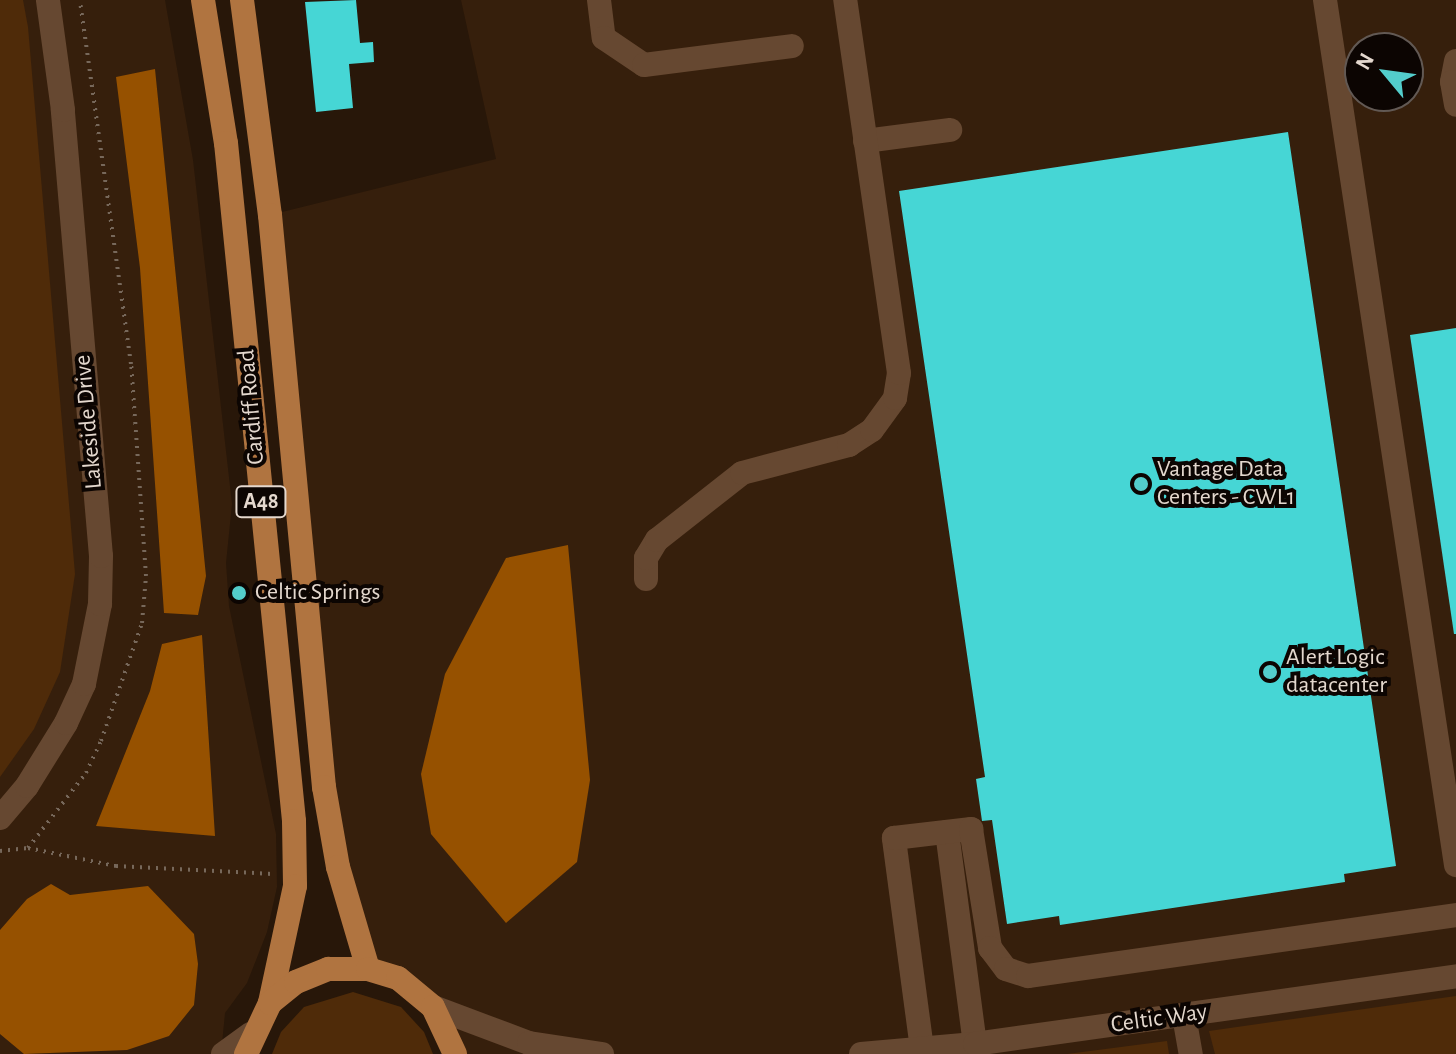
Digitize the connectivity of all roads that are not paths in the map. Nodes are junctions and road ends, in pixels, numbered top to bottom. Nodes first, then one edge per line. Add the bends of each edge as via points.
1 (48, 0) edge
2 (203, 0) edge
3 (242, 0) edge
4 (599, 0) edge
5 (845, 0) edge
6 (1325, 0) edge
7 (792, 46) dead end
8 (1456, 61) edge
9 (1456, 105) edge
10 (950, 130) dead end
11 (865, 141) junction
12 (646, 579) dead end
13 (0, 818) edge
14 (947, 832) junction
15 (1456, 865) edge
16 (1456, 915) edge
17 (368, 969) junction
18 (1456, 976) edge
19 (270, 1003) junction
20 (433, 1007) junction
21 (1184, 1016) junction
22 (248, 1044) edge
23 (975, 1044) junction
24 (922, 1049) junction
25 (893, 1053) edge
26 (223, 1054) edge
27 (455, 1054) edge
28 (602, 1054) edge
29 (861, 1054) edge
30 (1191, 1054) edge

1 - 13 street, Lakeside Drive via 63,110 101,556 100,604 84,684 72,710 27,786
2 - 19 main road, Cardiff Road / A48 via 226,143 295,875
3 - 17 main road, Cardiff Road / A48 via 270,215 324,787 338,867
4 - 7 street via 604,38 644,65
5 - 11 street
6 - 15 street
8 - 9 street
10 - 11 street
11 - 12 street via 899,373 890,409 849,445 742,473 657,540 646,558
14 - 16 street via 971,829 990,948 999,964 1016,974
14 - 23 street
14 - 24 street via 894,838
17 - 19 main road, Cardiff Road via 328,969 296,982
17 - 20 main road, Cardiff Road via 398,978
18 - 21 street, Celtic Way
19 - 22 main road, Cardiff Road
20 - 27 main road, Cardiff Road
20 - 28 street via 529,1043
21 - 23 street, Celtic Way
21 - 30 street
22 - 26 street
23 - 24 street, Celtic Way
24 - 25 street, Celtic Way
25 - 29 street, Celtic Way

